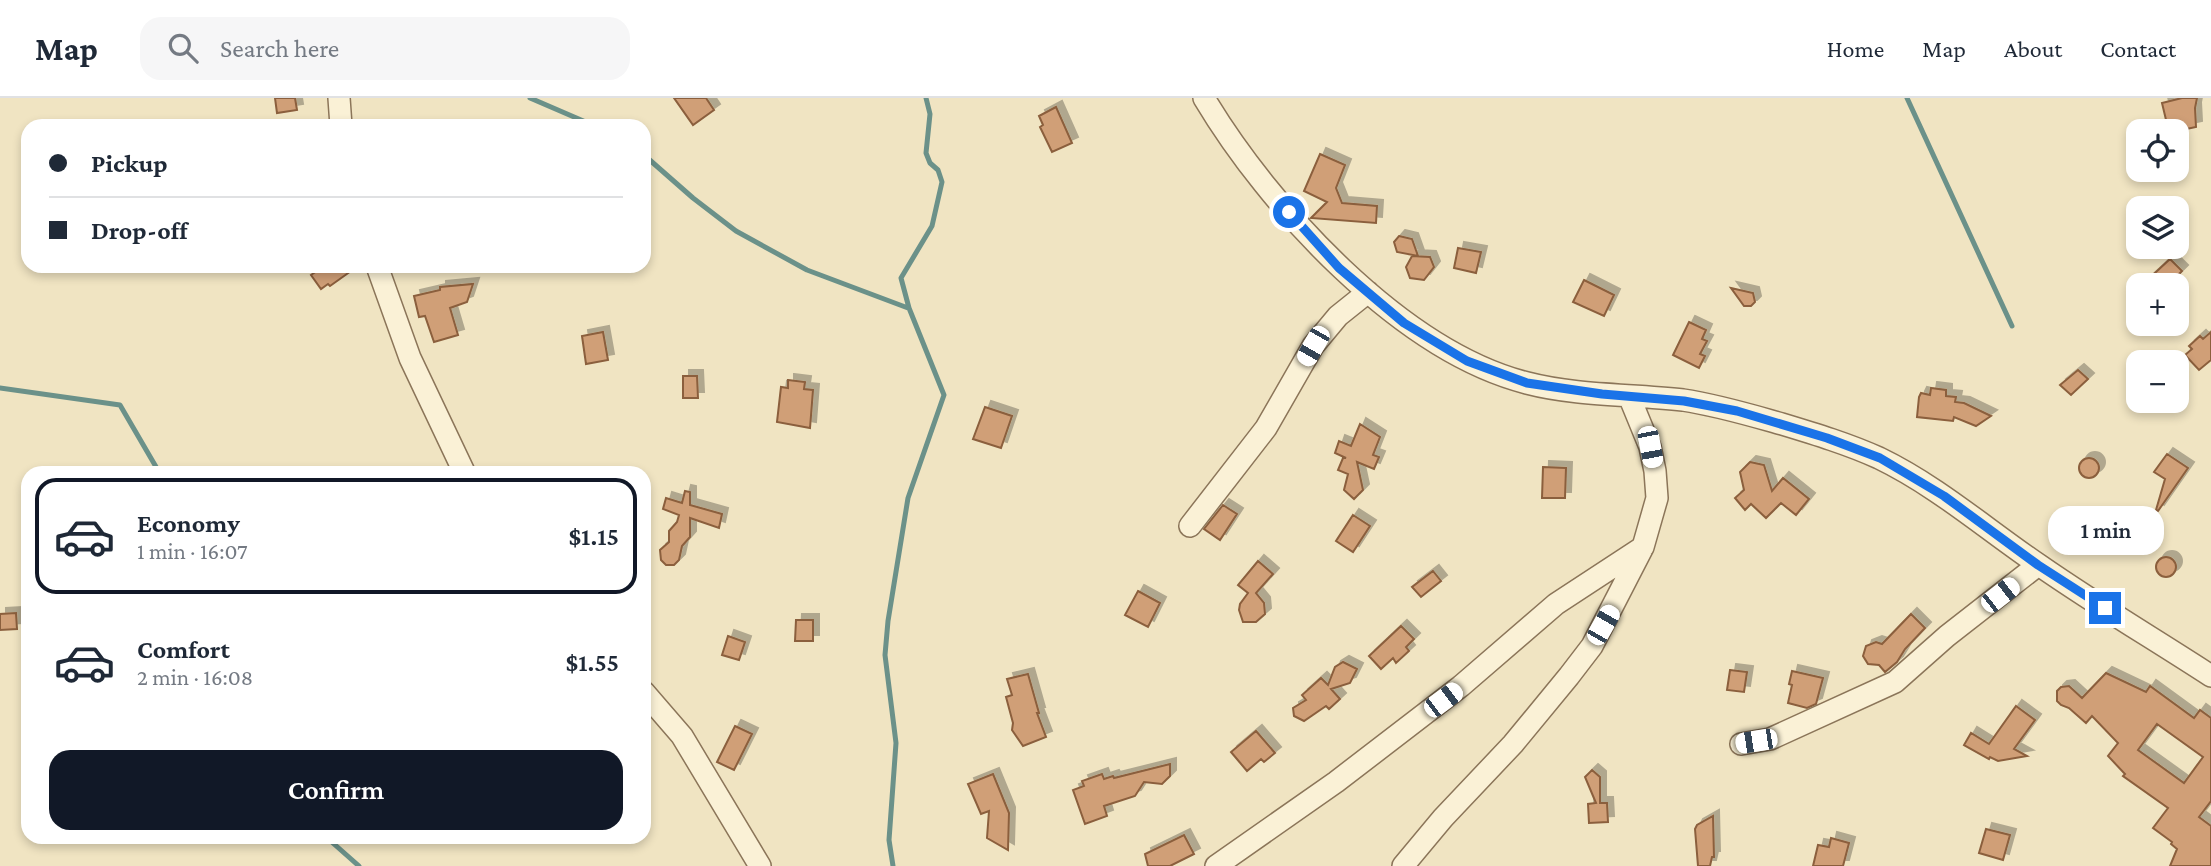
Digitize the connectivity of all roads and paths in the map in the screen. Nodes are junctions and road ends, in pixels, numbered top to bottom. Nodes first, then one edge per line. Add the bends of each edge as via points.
1 (339, 98) edge
2 (1204, 98) edge
3 (340, 119) edge
4 (380, 273) edge
5 (1368, 292) junction
6 (1629, 396) junction
7 (461, 466) edge
8 (1190, 526) dead end
9 (1643, 547) junction
10 (2038, 565) junction
11 (2211, 676) edge
12 (651, 700) edge
13 (1741, 744) dead end
14 (760, 866) edge
15 (1216, 866) edge
16 (1403, 866) edge

1 - 3 street
2 - 5 street via 1272,193 1339,268
4 - 7 street via 410,358
5 - 6 street via 1404,323 1467,361 1527,383
5 - 8 street via 1338,316 1313,346 1266,428
6 - 9 street via 1655,471 1657,498
6 - 10 street via 1737,411 1880,458 1944,496
9 - 15 street via 1556,604 1461,686
9 - 16 street via 1598,636 1569,676
10 - 11 street
10 - 13 street via 1895,682 1770,739
12 - 14 street via 682,736

